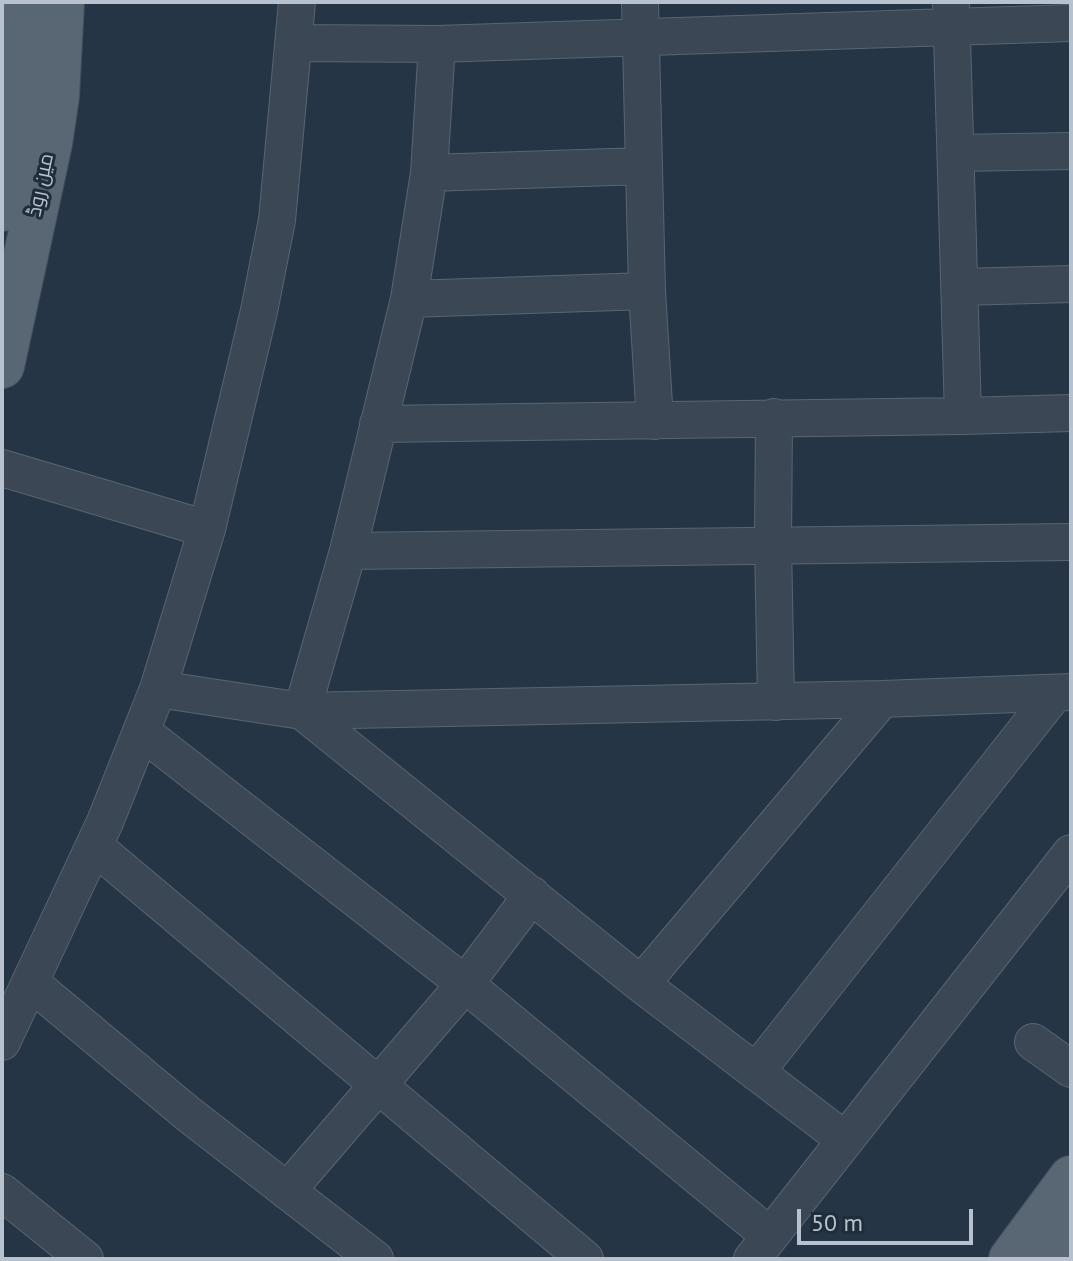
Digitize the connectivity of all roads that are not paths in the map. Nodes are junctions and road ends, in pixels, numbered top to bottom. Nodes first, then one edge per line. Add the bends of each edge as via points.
1 (26, 2) edge
2 (62, 2) edge
3 (297, 2) edge
4 (952, 15) edge
5 (1061, 16) edge
6 (641, 19) edge
7 (295, 43) junction
8 (437, 44) junction
9 (40, 95) junction
10 (1071, 151) edge
11 (956, 153) junction
12 (644, 166) junction
13 (429, 173) junction
14 (2, 209) edge
15 (1071, 284) edge
16 (960, 287) junction
17 (647, 291) junction
18 (409, 299) junction
19 (2, 366) edge
20 (1071, 413) edge
21 (963, 416) junction
22 (774, 417) junction
23 (655, 421) junction
24 (378, 424) junction
25 (2, 468) edge
26 (207, 529) junction
27 (1071, 542) edge
28 (773, 544) junction
29 (348, 551) junction
30 (158, 689) junction
31 (1063, 692) edge
32 (882, 699) junction
33 (776, 702) junction
34 (302, 711) junction
35 (141, 731) junction
36 (94, 846) junction
37 (1071, 853) edge
38 (532, 895) junction
39 (30, 982) junction
40 (465, 984) junction
41 (641, 984) junction
42 (2, 1042) edge
43 (1033, 1042) dead end
44 (1071, 1069) edge
45 (756, 1072) junction
46 (380, 1086) junction
47 (844, 1139) junction
48 (1071, 1178) edge
49 (287, 1191) junction
50 (2, 1192) edge
51 (1071, 1235) edge
52 (761, 1247) edge
53 (85, 1259) edge
54 (375, 1259) edge
55 (585, 1259) edge
56 (1011, 1259) edge
57 (1052, 1259) edge

1 - 9 main road, مین روڈ
2 - 9 main road, مین روڈ
3 - 7 street
4 - 5 street
4 - 6 street
4 - 11 street
6 - 8 street
6 - 12 street
7 - 8 street
7 - 26 street via 277,220
8 - 13 street
9 - 14 main road, مین روڈ via 17,139
9 - 19 main road, مین روڈ via 50,143
10 - 11 street
11 - 16 street
12 - 13 street
12 - 17 street
13 - 18 street
15 - 16 street
16 - 21 street
17 - 18 street
17 - 23 street
18 - 24 street
20 - 21 street
21 - 22 street
22 - 23 street
22 - 28 street
23 - 24 street
24 - 29 street
25 - 26 street
26 - 30 street
27 - 28 street
28 - 29 street
28 - 33 street
29 - 34 street
30 - 34 street
30 - 35 street
31 - 32 street
31 - 45 street
32 - 33 street
32 - 41 street
33 - 34 street
34 - 38 street
35 - 36 street
35 - 40 street
36 - 39 street
36 - 46 street
37 - 47 street
38 - 40 street
38 - 41 street
39 - 42 street
39 - 49 street
40 - 46 street
40 - 52 street
41 - 45 street
43 - 44 street
45 - 47 street
46 - 49 street
46 - 55 street
47 - 52 street
48 - 56 main road
49 - 54 street
50 - 53 street
51 - 57 main road

